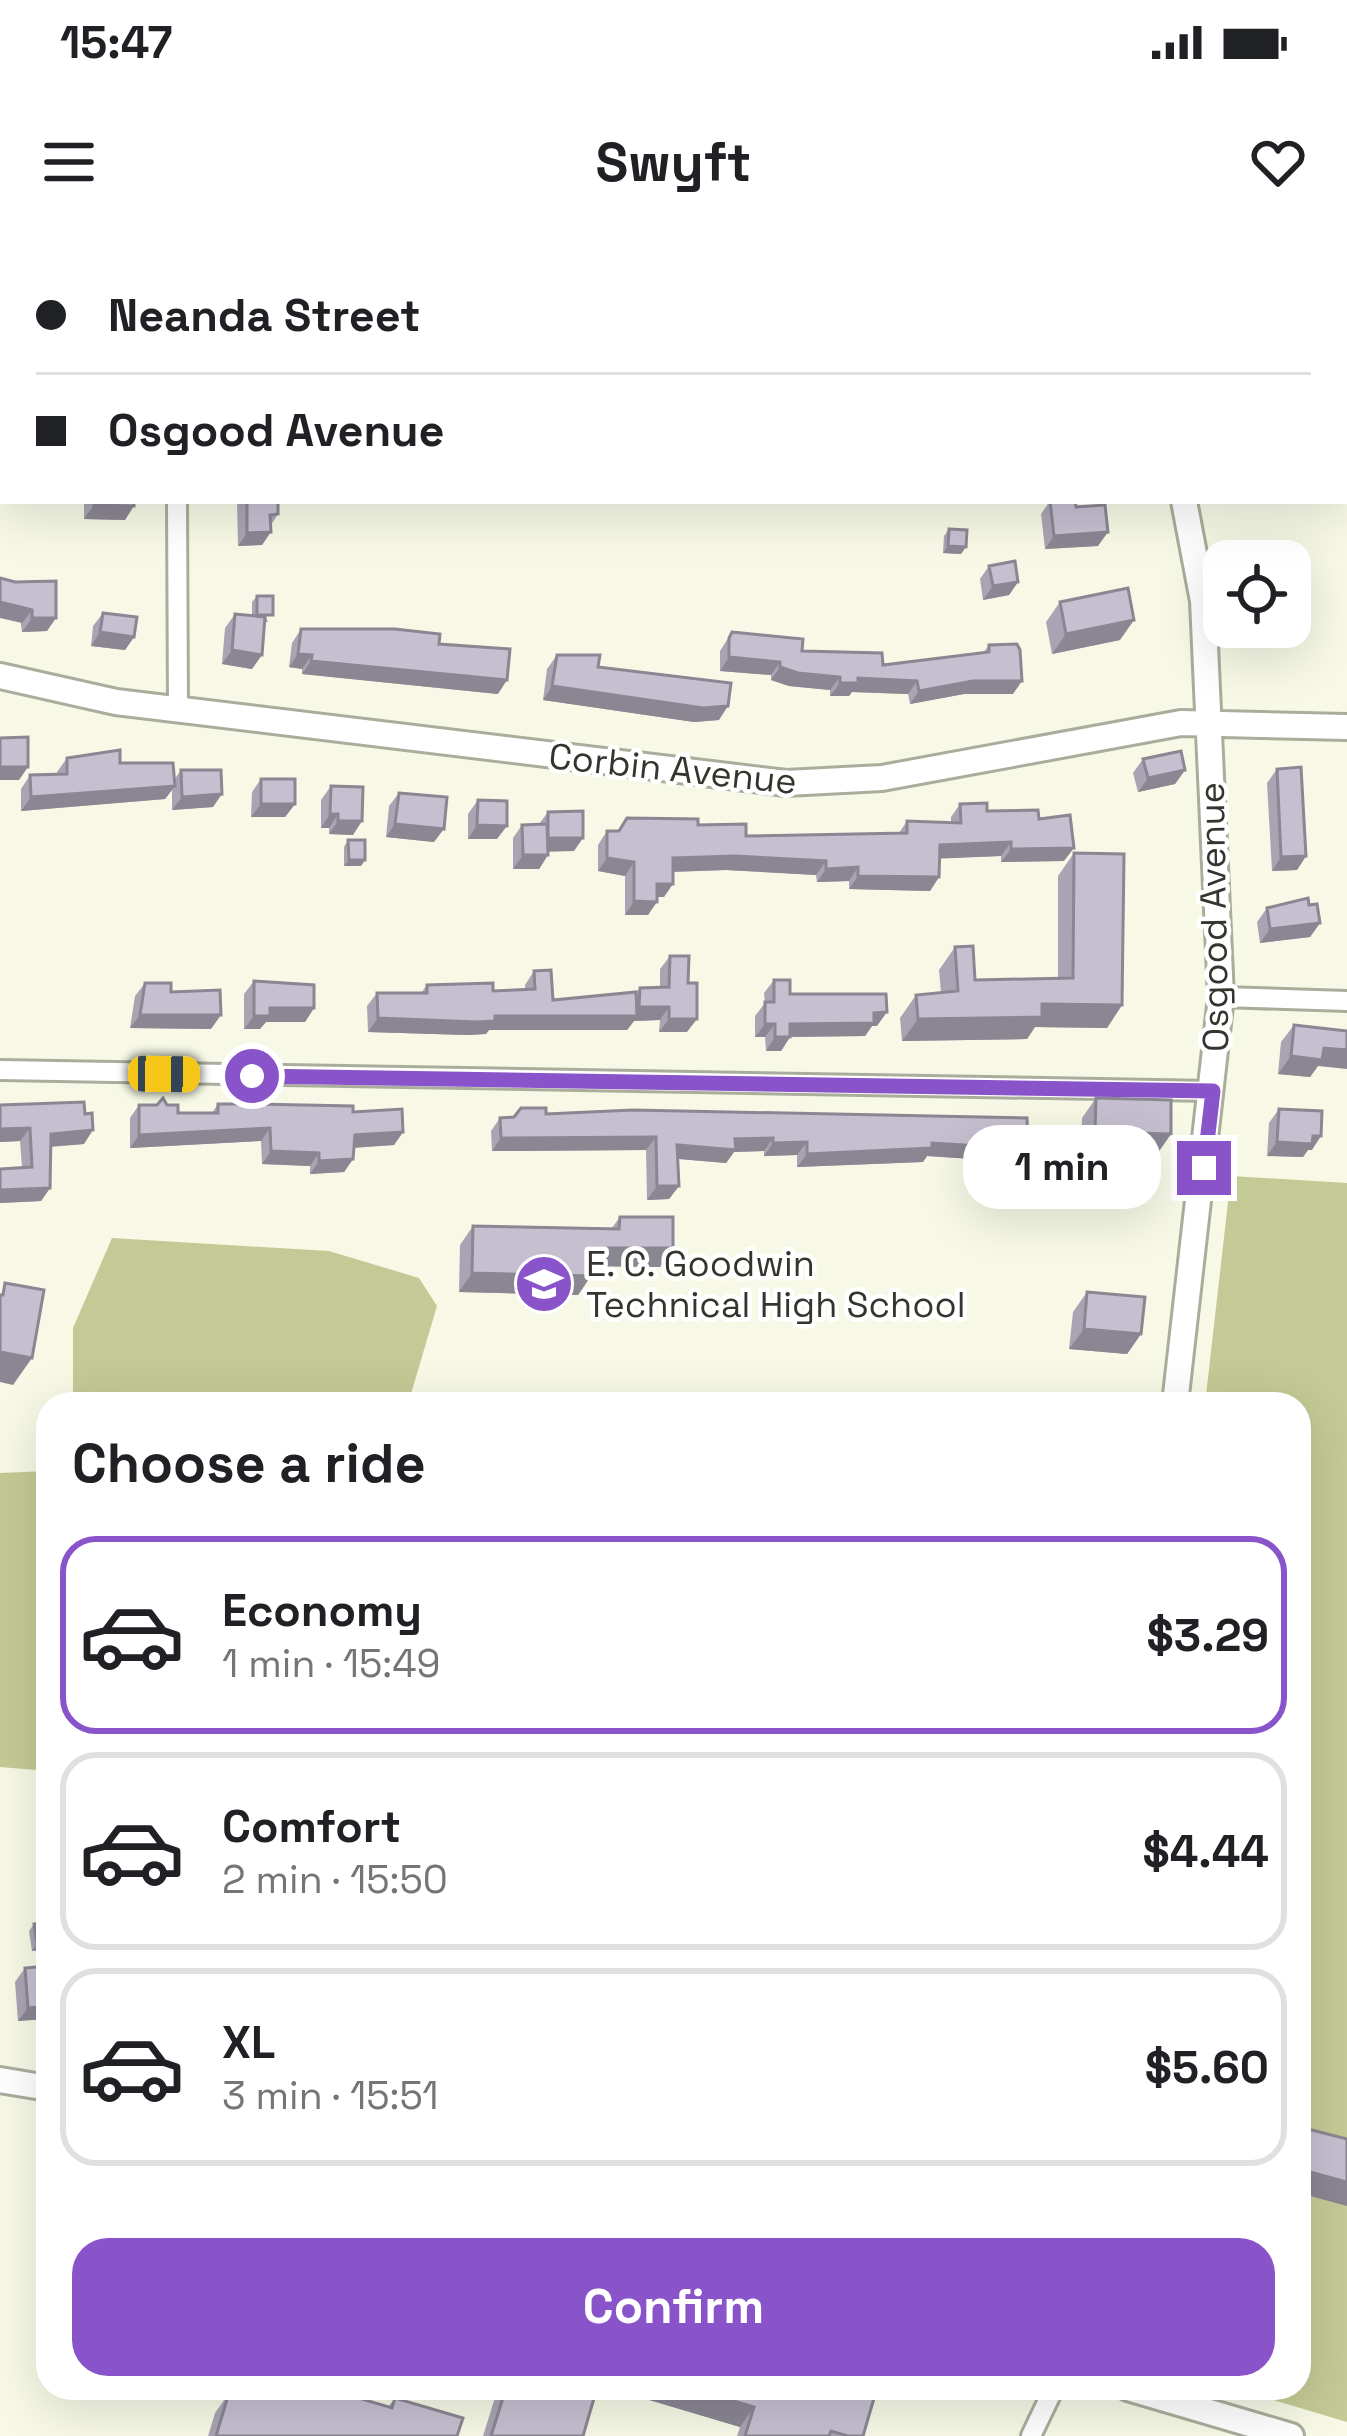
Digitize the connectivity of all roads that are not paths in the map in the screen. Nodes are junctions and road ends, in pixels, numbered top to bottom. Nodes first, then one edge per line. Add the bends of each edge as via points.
1 (178, 504) edge
2 (1185, 504) edge
3 (0, 676) edge
4 (178, 710) junction
5 (1209, 722) junction
6 (1347, 727) edge
7 (1221, 997) junction
8 (1347, 1001) edge
9 (0, 1070) edge
10 (1213, 1091) junction
11 (1176, 1392) edge
12 (0, 2080) edge
13 (36, 2087) edge
14 (1048, 2400) edge
15 (1169, 2400) edge
16 (1031, 2436) edge
17 (1291, 2436) edge

1 - 4 street
2 - 5 main road, Osgood Avenue via 1203,601
3 - 4 main road, Corbin Avenue
4 - 5 main road, Corbin Avenue via 818,783
5 - 6 main road, Corbin Avenue
5 - 7 main road, Osgood Avenue
7 - 8 street
7 - 10 main road, Osgood Avenue
9 - 10 street
10 - 11 main road, Osgood Avenue
12 - 13 main road
14 - 16 street
15 - 17 main road

